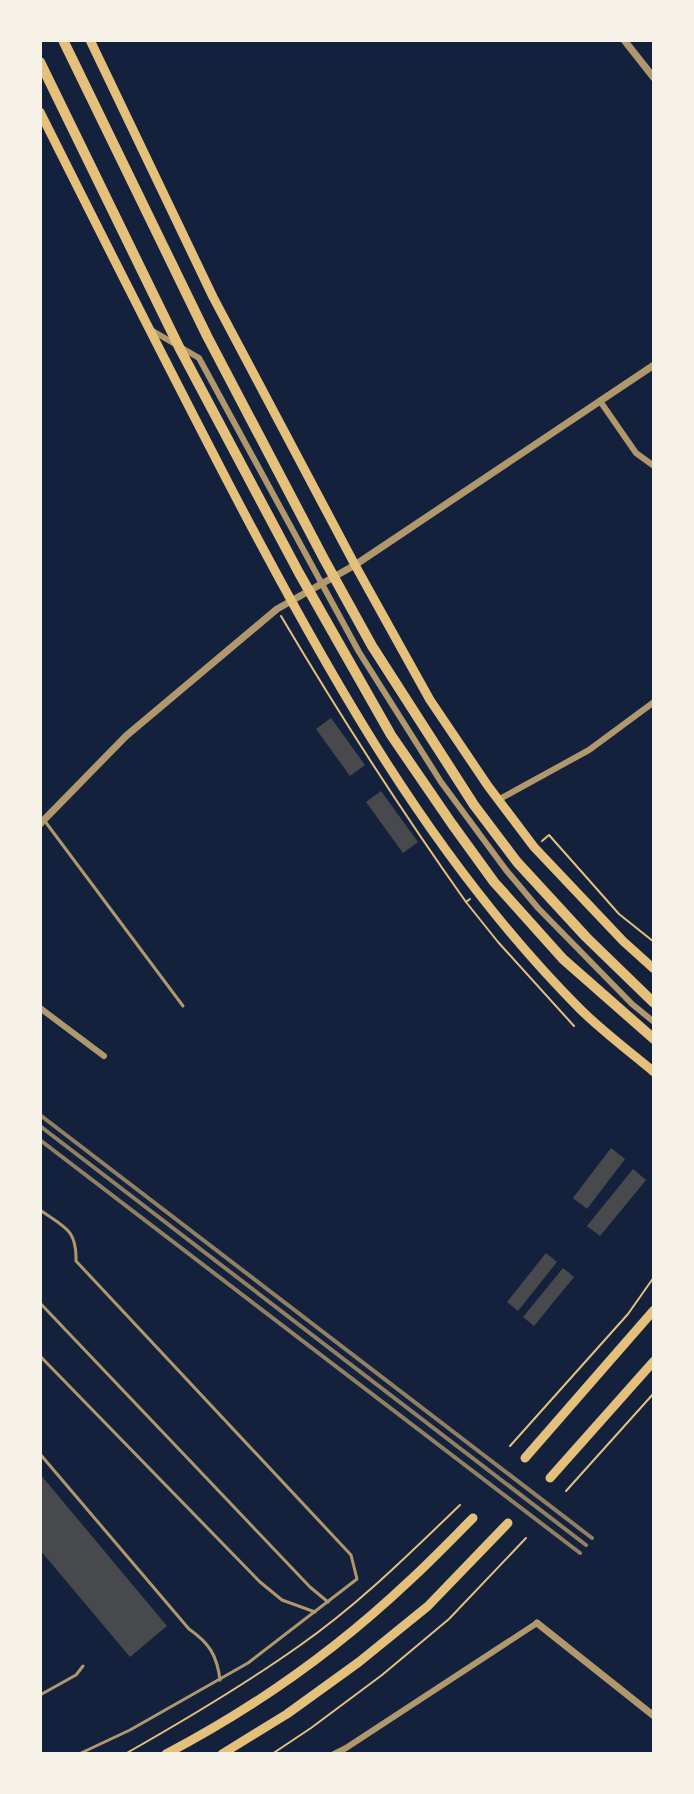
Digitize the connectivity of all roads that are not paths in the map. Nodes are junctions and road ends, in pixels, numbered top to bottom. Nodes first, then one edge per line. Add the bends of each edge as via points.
1 (63, 40) edge
2 (90, 40) edge
3 (624, 40) edge
4 (40, 62) edge
5 (654, 78) edge
6 (40, 112) edge
7 (147, 329) junction
8 (654, 365) edge
9 (600, 401) junction
10 (654, 466) edge
11 (355, 565) junction
12 (321, 583) junction
13 (290, 601) junction
14 (654, 702) edge
15 (498, 800) junction
16 (42, 822) edge
17 (654, 969) edge
18 (654, 1003) edge
19 (183, 1006) dead end
20 (40, 1008) edge
21 (654, 1022) edge
22 (654, 1039) edge
23 (104, 1056) dead end
24 (654, 1072) edge
25 (40, 1210) edge
26 (40, 1303) edge
27 (654, 1310) edge
28 (40, 1356) edge
29 (654, 1360) edge
30 (40, 1455) edge
31 (525, 1458) dead end
32 (550, 1478) dead end
33 (473, 1518) dead end
34 (508, 1523) dead end
35 (328, 1602) junction
36 (315, 1612) junction
37 (537, 1623) joint
38 (83, 1666) dead end
39 (220, 1680) junction
40 (40, 1695) edge
41 (654, 1716) edge
42 (79, 1754) edge
43 (166, 1754) edge
44 (222, 1754) edge
45 (334, 1754) edge

1 - 18 highway via 207,336 372,646 474,805 517,862
2 - 11 main road via 213,297
3 - 5 street
4 - 22 highway via 181,351 391,735 494,882 563,958
6 - 7 main road
7 - 12 street via 199,358
7 - 13 main road
8 - 9 street
9 - 10 street via 636,453
9 - 11 street
11 - 12 street
11 - 15 main road via 430,700
12 - 13 street
12 - 21 street via 399,719 506,870 574,945
13 - 16 street via 126,736
13 - 24 main road via 364,727 477,893 581,1010
14 - 15 street via 589,750
15 - 17 main road via 534,847
16 - 19 lane
20 - 23 street
25 - 35 lane via 73,1234 76,1262 351,1555 357,1579
26 - 35 lane
27 - 31 main road
28 - 36 lane via 260,1582 282,1600
29 - 32 main road
30 - 39 lane via 189,1629 203,1638 218,1662
33 - 43 main road via 408,1583 342,1638 272,1691
34 - 44 main road via 428,1606 359,1662 287,1714
35 - 36 lane
36 - 39 lane
37 - 41 street
37 - 45 street
38 - 40 lane via 76,1675
39 - 42 lane

